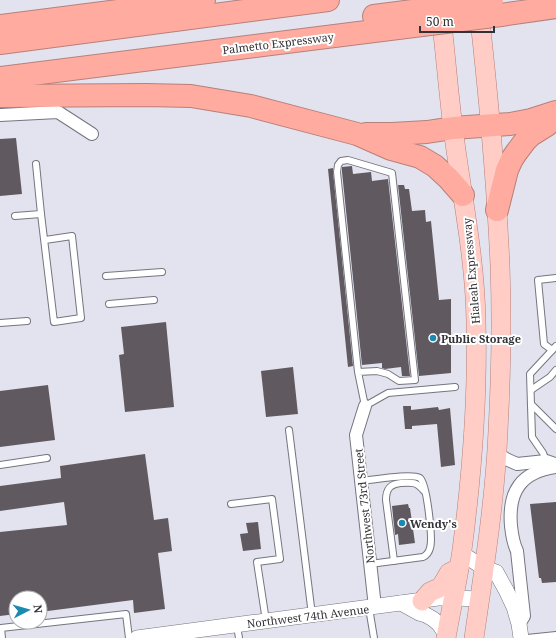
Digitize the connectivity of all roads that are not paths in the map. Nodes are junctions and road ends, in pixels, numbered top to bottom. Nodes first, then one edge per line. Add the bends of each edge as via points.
1 (114, 0) edge
2 (204, 0) edge
3 (328, 0) edge
4 (440, 0) edge
5 (478, 0) edge
6 (496, 7) edge
7 (556, 7) edge
8 (421, 17) junction
9 (28, 23) junction
10 (0, 26) edge
11 (0, 43) edge
12 (0, 64) edge
13 (0, 78) edge
14 (0, 96) edge
15 (556, 112) edge
16 (0, 115) edge
17 (491, 126) junction
18 (453, 128) junction
19 (92, 134) dead end
20 (357, 134) junction
21 (36, 164) dead end
22 (463, 195) junction
23 (497, 210) junction
24 (42, 214) junction
25 (15, 216) dead end
26 (44, 240) junction
27 (162, 272) dead end
28 (106, 276) dead end
29 (556, 278) edge
30 (154, 300) dead end
31 (109, 304) dead end
32 (27, 321) dead end
33 (0, 323) edge
34 (554, 348) edge
35 (556, 370) edge
36 (358, 372) junction
37 (455, 387) dead end
38 (530, 390) junction
39 (531, 404) junction
40 (365, 406) junction
41 (556, 429) edge
42 (289, 430) dead end
43 (497, 453) junction
44 (47, 458) dead end
45 (0, 464) edge
46 (553, 464) edge
47 (361, 481) junction
48 (425, 492) junction
49 (231, 504) dead end
50 (513, 543) junction
51 (460, 560) junction
52 (394, 561) junction
53 (370, 564) junction
54 (484, 568) junction
55 (453, 598) junction
56 (480, 599) junction
57 (422, 601) junction
58 (401, 603) junction
59 (372, 607) junction
60 (312, 615) junction
61 (516, 620) edge
62 (266, 621) junction
63 (1, 628) edge
64 (238, 631) edge
65 (556, 635) edge
66 (167, 636) edge
67 (446, 637) edge
68 (2, 638) edge
69 (128, 638) edge
70 (137, 638) edge
71 (374, 638) edge
72 (474, 638) edge
73 (527, 638) edge

1 - 9 highway
2 - 9 highway
3 - 11 highway
4 - 18 main road, Hialeah Expressway
5 - 17 main road
6 - 7 highway, Palmetto Expressway
6 - 8 highway, Palmetto Expressway, bridge
8 - 12 highway
8 - 13 highway, Palmetto Expressway
9 - 10 highway
14 - 20 highway via 191,96 251,106
15 - 17 highway via 523,122
15 - 23 highway via 548,125 528,138 516,152
16 - 19 street via 58,112
17 - 18 highway
17 - 23 main road
18 - 20 highway via 427,132
18 - 22 main road, Hialeah Expressway
20 - 22 highway via 391,149 420,157 449,178
21 - 24 lane
22 - 51 main road, Hialeah Expressway via 474,284 477,343 472,452
23 - 43 main road via 501,332
24 - 25 lane
24 - 26 lane
26 - 26 lane via 54,322 81,318 72,236
27 - 28 lane
29 - 34 lane via 538,280 544,344
30 - 31 lane
32 - 33 lane
34 - 38 lane via 530,374
35 - 38 lane
36 - 36 lane via 337,172 341,161 348,160 392,173 415,380 399,381 377,371
36 - 40 lane
37 - 40 lane via 388,393
38 - 39 lane
39 - 41 lane
39 - 46 lane via 532,437
40 - 47 street, Northwest 73rd Street via 356,435
42 - 60 lane
43 - 46 street via 517,464
43 - 54 main road
44 - 45 lane
46 - 50 street via 527,478 515,493 510,516
47 - 48 lane via 415,476 423,482
47 - 53 street, Northwest 73rd Street
48 - 52 lane via 430,549 423,557
48 - 52 lane via 411,482 396,484 390,487 386,494
49 - 62 lane via 272,499 280,559 258,562
50 - 61 street via 511,550
50 - 61 street via 517,551 524,616
51 - 54 street
51 - 55 main road, Hialeah Expressway
51 - 57 main road via 440,588 430,592
52 - 53 lane
53 - 59 street, Northwest 73rd Street
54 - 56 main road
54 - 61 street via 502,604
55 - 56 street, Northwest 74th Avenue
55 - 57 street, Northwest 74th Avenue
55 - 67 main road, Hialeah Expressway
56 - 72 main road
57 - 58 street, Northwest 74th Avenue
58 - 59 street, Northwest 74th Avenue
58 - 67 street via 433,619
59 - 60 street, Northwest 74th Avenue
59 - 71 lane
60 - 62 street, Northwest 74th Avenue
62 - 64 street, Northwest 74th Avenue
63 - 68 lane
63 - 69 lane via 126,614
64 - 66 street, Northwest 74th Avenue
65 - 73 lane
66 - 70 street, Northwest 74th Avenue

